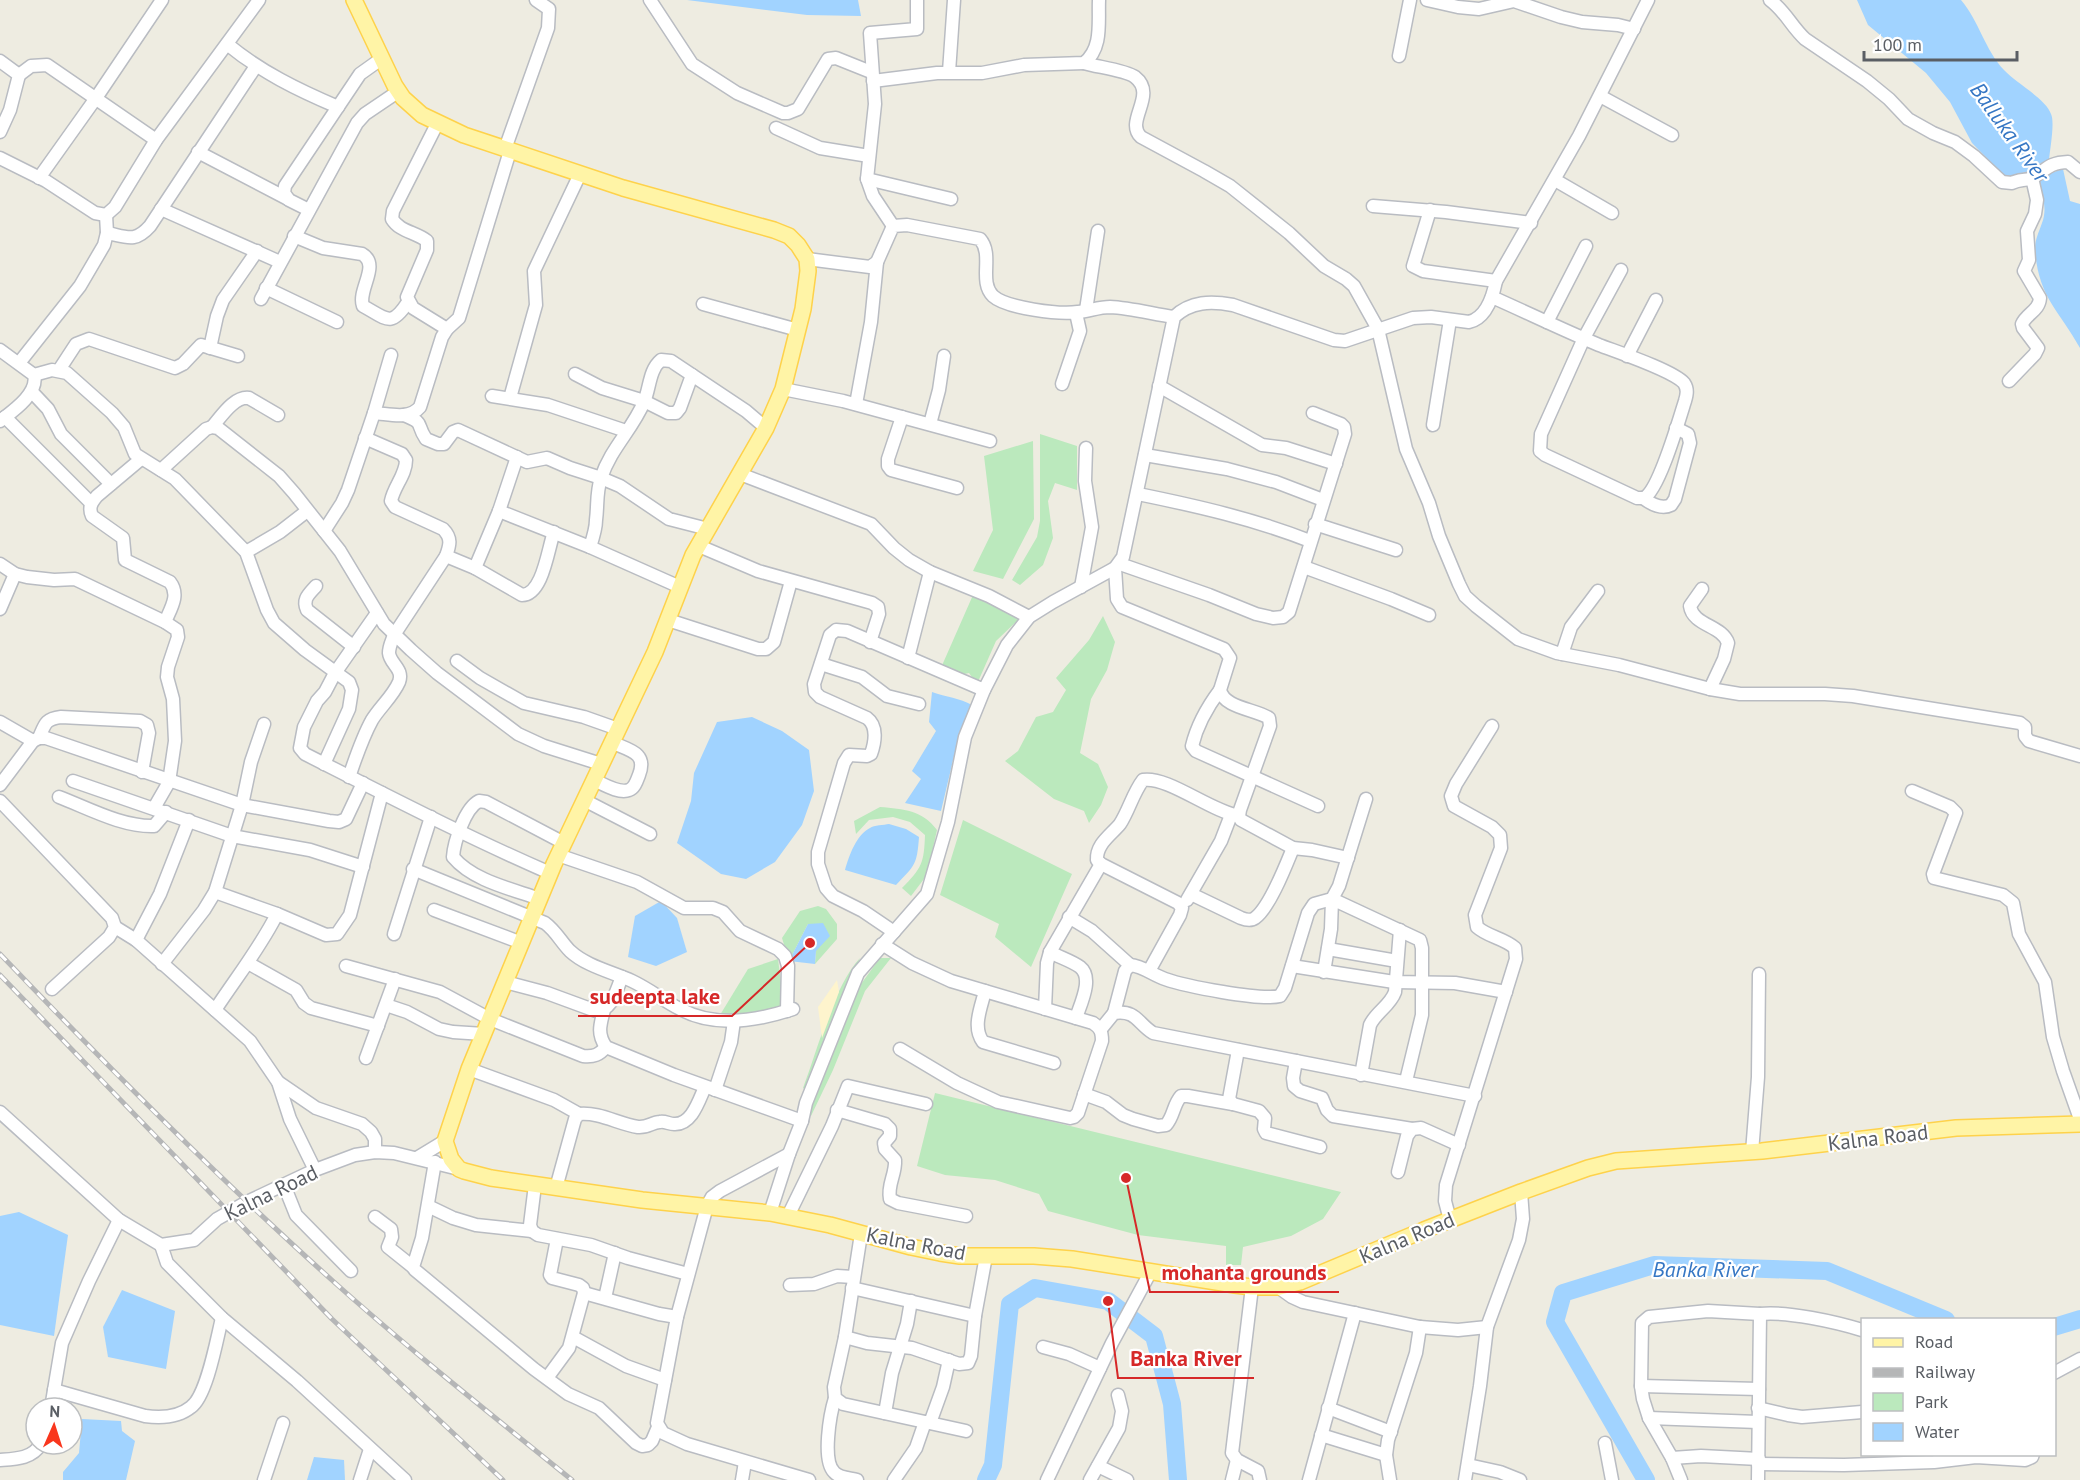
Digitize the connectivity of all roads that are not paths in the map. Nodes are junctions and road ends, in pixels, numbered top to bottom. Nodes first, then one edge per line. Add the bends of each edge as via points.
1 (162, 0) edge
2 (259, 0) edge
3 (354, 0) edge
4 (536, 0) edge
5 (650, 0) edge
6 (917, 0) edge
7 (954, 0) edge
8 (1099, 0) edge
9 (1410, 0) edge
10 (1648, 0) edge
11 (1770, 0) edge
12 (1433, 1) edge
13 (1634, 29) junction
14 (227, 44) junction
15 (1399, 56) dead end
16 (381, 59) junction
17 (0, 61) edge
18 (1084, 63) junction
19 (256, 66) junction
20 (949, 72) junction
21 (19, 75) junction
22 (872, 76) junction
23 (399, 91) junction
24 (1600, 96) junction
25 (96, 98) junction
26 (338, 107) junction
27 (437, 124) junction
28 (776, 128) dead end
29 (0, 132) edge
30 (1672, 135) dead end
31 (156, 140) junction
32 (507, 150) junction
33 (198, 152) junction
34 (869, 156) junction
35 (0, 158) edge
36 (2080, 172) edge
37 (580, 174) junction
38 (39, 178) junction
39 (2032, 178) junction
40 (867, 179) junction
41 (1555, 180) junction
42 (951, 199) dead end
43 (290, 200) junction
44 (1373, 206) dead end
45 (161, 208) junction
46 (309, 210) junction
47 (1430, 210) junction
48 (1612, 213) dead end
49 (106, 215) junction
50 (1531, 223) junction
51 (893, 226) junction
52 (1098, 231) dead end
53 (106, 233) junction
54 (294, 236) junction
55 (1586, 246) dead end
56 (257, 251) junction
57 (807, 259) junction
58 (280, 262) junction
59 (877, 262) junction
60 (1621, 270) dead end
61 (1496, 281) junction
62 (1492, 297) junction
63 (1656, 300) dead end
64 (408, 302) junction
65 (704, 304) dead end
66 (1081, 312) junction
67 (1174, 318) junction
68 (1450, 320) junction
69 (337, 322) dead end
70 (1547, 322) junction
71 (447, 329) junction
72 (798, 330) junction
73 (1369, 333) junction
74 (1584, 338) junction
75 (210, 348) junction
76 (0, 350) edge
77 (392, 355) dead end
78 (238, 356) dead end
79 (944, 356) dead end
80 (1627, 356) junction
81 (19, 363) junction
82 (59, 370) junction
83 (575, 374) dead end
84 (34, 375) junction
85 (692, 375) junction
86 (2008, 381) dead end
87 (1062, 384) dead end
88 (1159, 386) junction
89 (783, 389) junction
90 (32, 392) junction
91 (492, 396) dead end
92 (510, 398) junction
93 (644, 401) junction
94 (856, 404) junction
95 (374, 413) junction
96 (1313, 413) dead end
97 (278, 416) dead end
98 (404, 416) junction
99 (902, 417) junction
100 (2, 419) edge
101 (930, 424) junction
102 (1433, 425) dead end
103 (212, 427) junction
104 (766, 428) junction
105 (1676, 428) junction
106 (626, 431) junction
107 (365, 438) junction
108 (990, 441) dead end
109 (1086, 448) dead end
110 (1145, 455) junction
111 (517, 457) junction
112 (141, 459) junction
113 (1336, 464) junction
114 (161, 470) junction
115 (740, 474) junction
116 (601, 478) junction
117 (111, 484) junction
118 (957, 488) dead end
119 (1138, 494) junction
120 (1643, 498) junction
121 (1323, 500) junction
122 (91, 503) junction
123 (307, 510) junction
124 (499, 511) junction
125 (1315, 524) junction
126 (708, 529) junction
127 (324, 531) junction
128 (554, 532) junction
129 (1310, 541) junction
130 (699, 546) junction
131 (590, 547) junction
132 (1396, 550) dead end
133 (246, 552) junction
134 (446, 556) junction
135 (0, 564) edge
136 (1117, 566) junction
137 (1304, 567) junction
138 (475, 568) junction
139 (930, 572) junction
140 (15, 574) junction
141 (791, 581) junction
142 (316, 586) dead end
143 (680, 587) junction
144 (1081, 587) junction
145 (1702, 589) dead end
146 (1598, 591) dead end
147 (0, 607) edge
148 (376, 613) junction
149 (1430, 615) dead end
150 (1029, 617) junction
151 (668, 621) junction
152 (165, 622) junction
153 (394, 635) junction
154 (870, 642) junction
155 (354, 647) junction
156 (1562, 654) junction
157 (908, 658) junction
158 (457, 661) dead end
159 (821, 664) junction
160 (335, 673) junction
161 (1710, 689) junction
162 (984, 690) junction
163 (1220, 690) junction
164 (919, 704) dead end
165 (0, 722) edge
166 (264, 724) dead end
167 (1492, 726) dead end
168 (615, 736) junction
169 (36, 740) junction
170 (2080, 756) edge
171 (324, 764) junction
172 (601, 764) junction
173 (142, 772) junction
174 (1252, 776) junction
175 (349, 777) junction
176 (594, 780) junction
177 (73, 781) dead end
178 (169, 782) junction
179 (363, 783) junction
180 (0, 785) edge
181 (1912, 791) dead end
182 (382, 793) junction
183 (58, 797) dead end
184 (1366, 799) dead end
185 (584, 800) junction
186 (0, 801) edge
187 (242, 805) junction
188 (1318, 806) dead end
189 (160, 810) junction
190 (1235, 816) junction
191 (431, 817) junction
192 (189, 820) junction
193 (459, 831) junction
194 (650, 834) dead end
195 (232, 836) junction
196 (1293, 848) junction
197 (561, 849) junction
198 (1348, 858) junction
199 (1101, 864) junction
200 (363, 867) junction
201 (413, 869) junction
202 (550, 873) junction
203 (215, 892) junction
204 (1191, 894) junction
205 (540, 899) junction
206 (1332, 899) junction
207 (1182, 908) junction
208 (434, 910) dead end
209 (277, 914) junction
210 (1069, 917) junction
211 (531, 919) junction
212 (115, 927) junction
213 (1400, 930) junction
214 (894, 932) junction
215 (394, 934) dead end
216 (136, 940) junction
217 (522, 943) junction
218 (882, 944) junction
219 (1329, 949) junction
220 (1050, 952) junction
221 (1397, 961) junction
222 (248, 963) junction
223 (162, 964) junction
224 (1130, 965) junction
225 (346, 966) dead end
226 (1292, 966) junction
227 (1149, 971) junction
228 (1324, 972) junction
229 (1759, 974) dead end
230 (622, 977) junction
231 (395, 979) junction
232 (505, 982) junction
233 (1395, 982) junction
234 (1421, 983) junction
235 (52, 989) dead end
236 (985, 991) junction
237 (1506, 992) junction
238 (386, 1005) junction
239 (1045, 1009) junction
240 (215, 1010) junction
241 (604, 1010) junction
242 (1114, 1013) junction
243 (1076, 1018) junction
244 (490, 1019) junction
245 (734, 1021) junction
246 (378, 1026) junction
247 (1101, 1029) junction
248 (484, 1034) junction
249 (606, 1047) junction
250 (900, 1049) dead end
251 (1238, 1050) junction
252 (366, 1058) dead end
253 (1296, 1061) junction
254 (1054, 1063) dead end
255 (469, 1069) junction
256 (1361, 1075) junction
257 (1406, 1081) junction
258 (279, 1082) junction
259 (710, 1088) junction
260 (1084, 1094) junction
261 (1475, 1096) junction
262 (926, 1104) dead end
263 (1233, 1104) junction
264 (837, 1110) junction
265 (0, 1112) edge
266 (579, 1114) junction
267 (2080, 1119) edge
268 (802, 1121) junction
269 (2080, 1124) edge
270 (1412, 1129) junction
271 (445, 1141) junction
272 (1459, 1144) junction
273 (1320, 1147) dead end
274 (375, 1152) junction
275 (1752, 1152) junction
276 (789, 1154) junction
277 (417, 1158) junction
278 (435, 1162) junction
279 (459, 1169) junction
280 (315, 1170) junction
281 (1398, 1172) dead end
282 (284, 1185) junction
283 (535, 1185) junction
284 (556, 1188) junction
285 (1521, 1192) junction
286 (428, 1206) junction
287 (707, 1206) junction
288 (770, 1213) junction
289 (788, 1216) junction
290 (966, 1216) dead end
291 (375, 1217) dead end
292 (119, 1220) junction
293 (1450, 1220) junction
294 (532, 1231) junction
295 (861, 1234) junction
296 (557, 1239) junction
297 (161, 1245) junction
298 (615, 1254) junction
299 (986, 1256) junction
300 (412, 1267) junction
301 (351, 1271) dead end
302 (1151, 1271) junction
303 (688, 1274) junction
304 (853, 1282) junction
305 (790, 1285) dead end
306 (1252, 1287) junction
307 (1278, 1287) junction
308 (584, 1293) junction
309 (605, 1298) junction
310 (910, 1301) junction
311 (1355, 1312) junction
312 (1760, 1314) junction
313 (975, 1316) junction
314 (677, 1317) junction
315 (222, 1318) junction
316 (1420, 1327) junction
317 (1487, 1327) junction
318 (1861, 1329) edge
319 (573, 1337) junction
320 (845, 1338) junction
321 (901, 1346) junction
322 (1043, 1347) dead end
323 (2080, 1359) edge
324 (949, 1360) junction
325 (1100, 1368) junction
326 (2056, 1372) edge
327 (547, 1378) junction
328 (665, 1380) junction
329 (1641, 1386) junction
330 (1759, 1389) junction
331 (54, 1390) junction
332 (1118, 1395) dead end
333 (53, 1396) edge
334 (835, 1398) junction
335 (1328, 1408) junction
336 (1758, 1408) junction
337 (1861, 1412) edge
338 (885, 1413) junction
339 (1649, 1418) junction
340 (927, 1422) junction
341 (1758, 1422) junction
342 (283, 1423) dead end
343 (658, 1427) junction
344 (966, 1431) dead end
345 (1391, 1432) junction
346 (1321, 1435) junction
347 (1605, 1443) dead end
348 (370, 1449) junction
349 (1386, 1455) junction
350 (27, 1456) edge
351 (1977, 1456) edge
352 (1977, 1456) edge
353 (2032, 1456) edge
354 (1672, 1458) junction
355 (0, 1460) edge
356 (1237, 1460) junction
357 (745, 1462) junction
358 (1758, 1462) junction
359 (1468, 1465) junction
360 (1098, 1466) junction
361 (830, 1476) edge
362 (264, 1480) edge
363 (360, 1480) edge
364 (405, 1480) edge
365 (742, 1480) edge
366 (809, 1480) edge
367 (857, 1480) edge
368 (894, 1480) edge
369 (1047, 1480) edge
370 (1090, 1480) edge
371 (1126, 1480) edge
372 (1232, 1480) edge
373 (1260, 1480) edge
374 (1309, 1480) edge
375 (1390, 1480) edge
376 (1466, 1480) edge
377 (1520, 1480) edge
378 (1612, 1480) edge
379 (1681, 1480) edge
380 (1758, 1480) edge

1 - 25 street
2 - 14 street
3 - 16 main road
4 - 32 street via 549,9 548,28
5 - 22 street via 692,64 737,93 783,113 798,109 828,59 836,58
6 - 22 street via 916,29 870,33
7 - 20 street
8 - 18 street via 1095,50
9 - 15 street
10 - 13 street
11 - 39 street via 1788,16 1804,39 1867,81 1908,119 1965,148 2002,182
12 - 13 street via 1479,9 1514,1 1582,22
13 - 24 street
14 - 19 street
14 - 31 street
16 - 23 main road
16 - 26 street via 360,74
17 - 21 street
18 - 20 street via 1024,65 982,73
18 - 73 street via 1135,77 1143,91 1136,132 1221,181 1354,286
19 - 26 street
19 - 33 street
20 - 22 street
21 - 25 street via 32,66 47,65
21 - 29 street
22 - 34 street via 874,104
23 - 27 main road via 422,116
23 - 46 street via 357,123
24 - 30 street
24 - 41 street
25 - 31 street
25 - 38 street
26 - 43 street via 285,186 284,193
27 - 32 main road
27 - 64 street via 393,211 397,227 427,241
28 - 34 street via 820,148
31 - 49 street via 115,207
32 - 37 main road
32 - 71 street via 459,318
33 - 43 street
33 - 45 street
34 - 40 street
35 - 38 street
36 - 39 street via 2068,162 2057,162
37 - 57 main road via 774,230 789,236
37 - 92 street via 534,271 536,305
38 - 49 street via 95,213
39 - 86 street via 2037,200 2027,231 2029,261 2024,271 2040,302 2022,324 2038,348
40 - 42 street
40 - 51 street
41 - 48 street
41 - 50 street
43 - 46 street
44 - 47 street
45 - 53 street via 141,236
45 - 56 street
46 - 54 street
47 - 50 street
47 - 61 street via 1413,266 1423,272
49 - 53 street
50 - 61 street
51 - 59 street
51 - 66 street via 908,225 980,239 986,251 987,284 993,295 1005,303 1055,312
52 - 66 street
53 - 81 street via 104,245 80,286
54 - 58 street
54 - 64 street via 323,248 368,257 363,306 392,319 400,315
55 - 70 street
56 - 58 street
56 - 75 street via 224,300
57 - 59 street via 863,267
57 - 72 main road
58 - 69 street via 263,293
59 - 94 street
60 - 74 street
61 - 62 street
62 - 68 street via 1474,321
62 - 70 street
63 - 80 street
64 - 71 street
65 - 72 street
66 - 67 street via 1110,307
66 - 87 street via 1080,331
67 - 73 street via 1192,304 1220,303 1334,340 1345,341
67 - 88 street
68 - 73 street via 1413,318
68 - 102 street
70 - 74 street
71 - 98 street via 420,406
72 - 89 main road
73 - 156 street via 1406,449 1465,596 1518,639
74 - 80 street
74 - 120 street via 1541,434 1540,451
75 - 78 street
75 - 82 street via 200,345 176,368 89,339 76,344
76 - 81 street
77 - 95 street
79 - 101 street
80 - 105 street via 1682,381 1686,387 1685,401
81 - 84 street
82 - 84 street
82 - 112 street via 112,413
83 - 93 street via 602,388
84 - 90 street
85 - 93 street via 676,413
85 - 93 street via 671,361 661,360 655,365
85 - 104 street
88 - 110 street
88 - 113 street via 1262,445 1286,448
89 - 94 street
89 - 104 main road
90 - 100 street
90 - 117 street via 61,434
91 - 92 street
92 - 106 street via 563,409
93 - 106 street
94 - 99 street
95 - 98 street
95 - 107 street
96 - 113 street via 1344,427
97 - 103 street via 244,397
98 - 111 street via 417,421 426,439 438,444 444,444 458,430
99 - 101 street
99 - 118 street via 888,459 891,470
100 - 122 street
101 - 108 street
103 - 114 street
103 - 123 street via 279,476
104 - 115 main road
105 - 120 street via 1651,493
105 - 120 street via 1688,434 1690,443 1675,499 1663,507
106 - 116 street
107 - 127 street via 342,503
107 - 134 street via 402,454 406,467 391,501 395,507 443,529 449,535
109 - 144 street via 1085,481 1092,527
110 - 119 street
110 - 121 street via 1227,469
111 - 116 street via 527,462 548,458
111 - 124 street
112 - 114 street
112 - 117 street
113 - 121 street
114 - 133 street via 175,479
115 - 126 main road
115 - 139 street via 871,524 894,548
116 - 126 street via 669,519
116 - 131 street
117 - 122 street
119 - 129 street via 1251,520
119 - 136 street via 1128,540
121 - 125 street
122 - 152 street via 92,516 123,538 125,560 170,582 175,589
123 - 127 street
123 - 133 street
124 - 128 street
124 - 138 street
125 - 129 street
125 - 132 street
126 - 130 main road
127 - 148 street
128 - 131 street
128 - 138 street via 545,566 529,595 522,595
129 - 137 street
130 - 141 street
130 - 143 main road
131 - 143 street
133 - 160 street via 274,623
134 - 138 street
134 - 153 street
135 - 140 street
136 - 137 street via 1273,618 1289,612
136 - 144 street
136 - 163 street via 1117,599 1122,607 1229,654
137 - 149 street
139 - 150 street
139 - 157 street
140 - 147 street
140 - 152 street via 75,579
141 - 151 street via 774,642 766,649
141 - 154 street via 878,607
142 - 155 street via 305,599 307,610
143 - 151 main road
144 - 150 street
145 - 161 street via 1690,606 1692,613 1722,634 1728,643
146 - 156 street via 1571,627
148 - 153 street
148 - 155 street
150 - 162 street via 1007,645
151 - 168 main road
152 - 178 street via 178,633 167,677 175,726
153 - 172 street via 518,734
153 - 175 street via 389,656 398,668 398,684 369,727
154 - 157 street
154 - 159 street via 836,630 830,634
155 - 160 street
156 - 161 street
157 - 162 street
158 - 168 street via 524,703 584,717
159 - 164 street via 862,677 887,696
159 - 214 street via 814,684 819,698 867,718 875,728 871,754 849,755 844,763 818,864 826,888 834,896
160 - 171 street via 349,682 352,690 349,709
160 - 171 street via 316,701 300,741 304,754
161 - 170 street via 1740,694 1853,696 2020,723 2029,741
162 - 214 street via 965,737 948,822 927,894
163 - 174 street via 1227,701 1266,716 1271,722
163 - 174 street via 1205,713 1192,746
165 - 169 street
166 - 187 street
167 - 237 street via 1451,796 1454,806 1500,835 1501,848 1475,915 1477,927 1484,933 1515,948 1516,959
168 - 172 main road
168 - 176 street via 642,759 635,786 620,790
169 - 173 street via 56,741
169 - 173 street via 52,718 140,722 147,725 149,733
169 - 180 street
171 - 175 street
172 - 176 main road
173 - 178 street
174 - 188 street
174 - 190 street
175 - 179 street
176 - 185 main road
177 - 189 street
178 - 187 street
178 - 189 street
179 - 182 street
179 - 187 street via 346,819 339,822
181 - 267 street via 1956,813 1934,878 2003,895 2013,903 2019,934 2045,982 2053,1037
182 - 191 street
182 - 200 street
183 - 189 street via 121,821 146,826 154,826
184 - 198 street
185 - 194 street
185 - 197 main road
186 - 212 street via 112,918
187 - 195 street
189 - 192 street
190 - 196 street
190 - 199 street via 1172,787 1143,780 1120,824 1100,846 1096,860
190 - 204 street
191 - 193 street
191 - 201 street
192 - 195 street
192 - 216 street via 160,894
193 - 197 street via 473,804 486,802
193 - 202 street
193 - 205 street via 453,857 458,863 483,878
195 - 200 street via 310,850
195 - 203 street
196 - 198 street
196 - 204 street via 1278,883 1255,918 1241,918
197 - 202 main road
197 - 245 street via 637,882 684,908 723,912 740,931 778,949 788,966 790,1010
198 - 206 street
199 - 207 street
199 - 210 street
200 - 209 street via 350,915 337,934 326,935
201 - 211 street
201 - 215 street
202 - 205 main road
203 - 209 street
203 - 223 street
204 - 207 street
205 - 211 main road
206 - 213 street
206 - 219 street
206 - 226 street via 1314,904 1308,913
207 - 227 street
208 - 217 street
209 - 222 street
210 - 220 street
210 - 224 street via 1098,936
211 - 217 main road
211 - 230 street via 554,929 570,951 585,961
212 - 216 street
212 - 235 street
213 - 221 street
213 - 234 street via 1420,940
214 - 218 street
216 - 223 street
217 - 232 main road
218 - 236 street via 951,981
218 - 268 street via 858,973
219 - 221 street
219 - 228 street
220 - 239 street
220 - 243 street via 1085,972 1086,984
221 - 233 street
222 - 240 street
222 - 246 street via 296,990 311,1008
223 - 240 street
224 - 227 street
224 - 242 street
225 - 231 street
226 - 227 street via 1282,993 1275,998 1178,983
226 - 228 street
228 - 233 street
229 - 275 street via 1758,1077
230 - 241 street
230 - 245 street via 681,1010
231 - 238 street
231 - 244 street via 440,992
232 - 241 street
232 - 244 main road
233 - 234 street
233 - 256 street via 1392,1001 1370,1025
234 - 237 street via 1455,983
234 - 257 street via 1422,1015
236 - 239 street
236 - 254 street via 977,1027 983,1042
237 - 261 street
238 - 246 street
238 - 248 street via 440,1029
239 - 243 street
240 - 258 street via 250,1041
241 - 249 street via 599,1031
242 - 247 street
242 - 251 street via 1133,1015 1153,1033
243 - 247 street
244 - 248 main road
244 - 249 street via 583,1056 593,1057
245 - 259 street via 731,1042
246 - 252 street
247 - 260 street via 1102,1041
248 - 255 main road
249 - 259 street
250 - 260 street via 998,1102 1070,1118 1078,1113
251 - 253 street
251 - 263 street via 1228,1099
253 - 256 street
253 - 270 street via 1294,1086 1322,1098 1333,1116
255 - 266 street via 554,1100
255 - 271 main road
256 - 257 street
257 - 261 street
258 - 274 street via 316,1108 362,1124 375,1139
258 - 280 street via 290,1119
259 - 266 street via 682,1123 664,1121 638,1127 589,1113
259 - 268 street
260 - 263 street via 1106,1102 1124,1115 1158,1126 1172,1119 1181,1096
261 - 272 street
262 - 264 street via 848,1086
263 - 273 street via 1259,1111 1265,1118 1266,1133
264 - 289 street
264 - 290 street via 885,1124 890,1130 884,1143 896,1168 888,1190 890,1199
265 - 292 street
266 - 284 street
268 - 276 street
269 - 275 main road, Kalna Road via 1956,1128
270 - 272 street via 1422,1128
270 - 281 street
271 - 277 street
271 - 279 main road via 451,1160
272 - 293 street via 1446,1185
274 - 277 street, Kalna Road
274 - 280 street, Kalna Road
275 - 285 main road, Kalna Road via 1616,1161
276 - 287 street via 720,1191
276 - 288 street
277 - 278 street, Kalna Road
278 - 279 street, Kalna Road
278 - 286 street
279 - 283 main road, Kalna Road
280 - 282 street, Kalna Road
282 - 297 street, Kalna Road via 218,1219 194,1239
282 - 301 street via 296,1215
283 - 284 main road, Kalna Road
283 - 294 street
284 - 287 main road, Kalna Road
285 - 293 main road, Kalna Road
285 - 317 street via 1523,1219 1519,1240
286 - 294 street via 476,1225
286 - 300 street
287 - 288 main road, Kalna Road
287 - 303 street
288 - 289 main road, Kalna Road
289 - 295 main road, Kalna Road
291 - 300 street via 391,1229 388,1247
292 - 297 street
292 - 331 street via 62,1343
293 - 307 main road, Kalna Road via 1325,1273
294 - 296 street
295 - 299 main road, Kalna Road via 940,1253
295 - 304 street
296 - 298 street
296 - 308 street via 550,1275 579,1285
297 - 315 street via 167,1263
298 - 303 street
298 - 309 street
299 - 302 main road, Kalna Road via 1072,1259
299 - 313 street
300 - 327 street
302 - 306 main road, Kalna Road
302 - 325 street
303 - 314 street
304 - 305 street via 837,1276 814,1284
304 - 310 street
304 - 320 street
306 - 307 main road, Kalna Road
306 - 356 street via 1232,1444
307 - 311 street via 1303,1302
308 - 309 street
308 - 319 street
309 - 314 street
310 - 313 street
310 - 321 street
311 - 316 street
311 - 335 street
312 - 318 street via 1816,1319
312 - 329 street via 1708,1311 1643,1320
312 - 330 street
313 - 324 street via 968,1363
314 - 328 street
315 - 331 street via 204,1388 190,1408 157,1418
315 - 348 street
316 - 317 street
316 - 345 street via 1416,1353
317 - 359 street
319 - 327 street via 567,1353
319 - 328 street via 626,1366
320 - 321 street
320 - 334 street
321 - 324 street
321 - 338 street
322 - 325 street
323 - 326 street
324 - 340 street via 943,1387
325 - 369 street
327 - 343 street via 568,1394 599,1408 642,1446 652,1441
328 - 343 street
329 - 330 street
329 - 339 street
330 - 336 street
331 - 333 street
332 - 360 street via 1122,1411 1119,1428
334 - 338 street via 843,1404
334 - 361 street via 827,1432
335 - 345 street
335 - 346 street
336 - 337 street via 1802,1417
336 - 341 street
338 - 340 street
339 - 341 street
339 - 354 street
340 - 344 street
340 - 368 street via 916,1448
341 - 358 street
342 - 362 street
343 - 357 street via 687,1444
345 - 349 street
346 - 349 street
346 - 374 street
347 - 378 street
348 - 363 street
348 - 364 street
349 - 375 street
350 - 355 street
351 - 353 street via 2025,1460
352 - 358 street via 1934,1462 1844,1465
354 - 358 street via 1701,1456
354 - 379 street
356 - 372 street
356 - 373 street via 1258,1472
357 - 365 street
357 - 366 street
358 - 380 street
359 - 376 street
359 - 377 street
360 - 370 street
360 - 371 street
361 - 367 street

